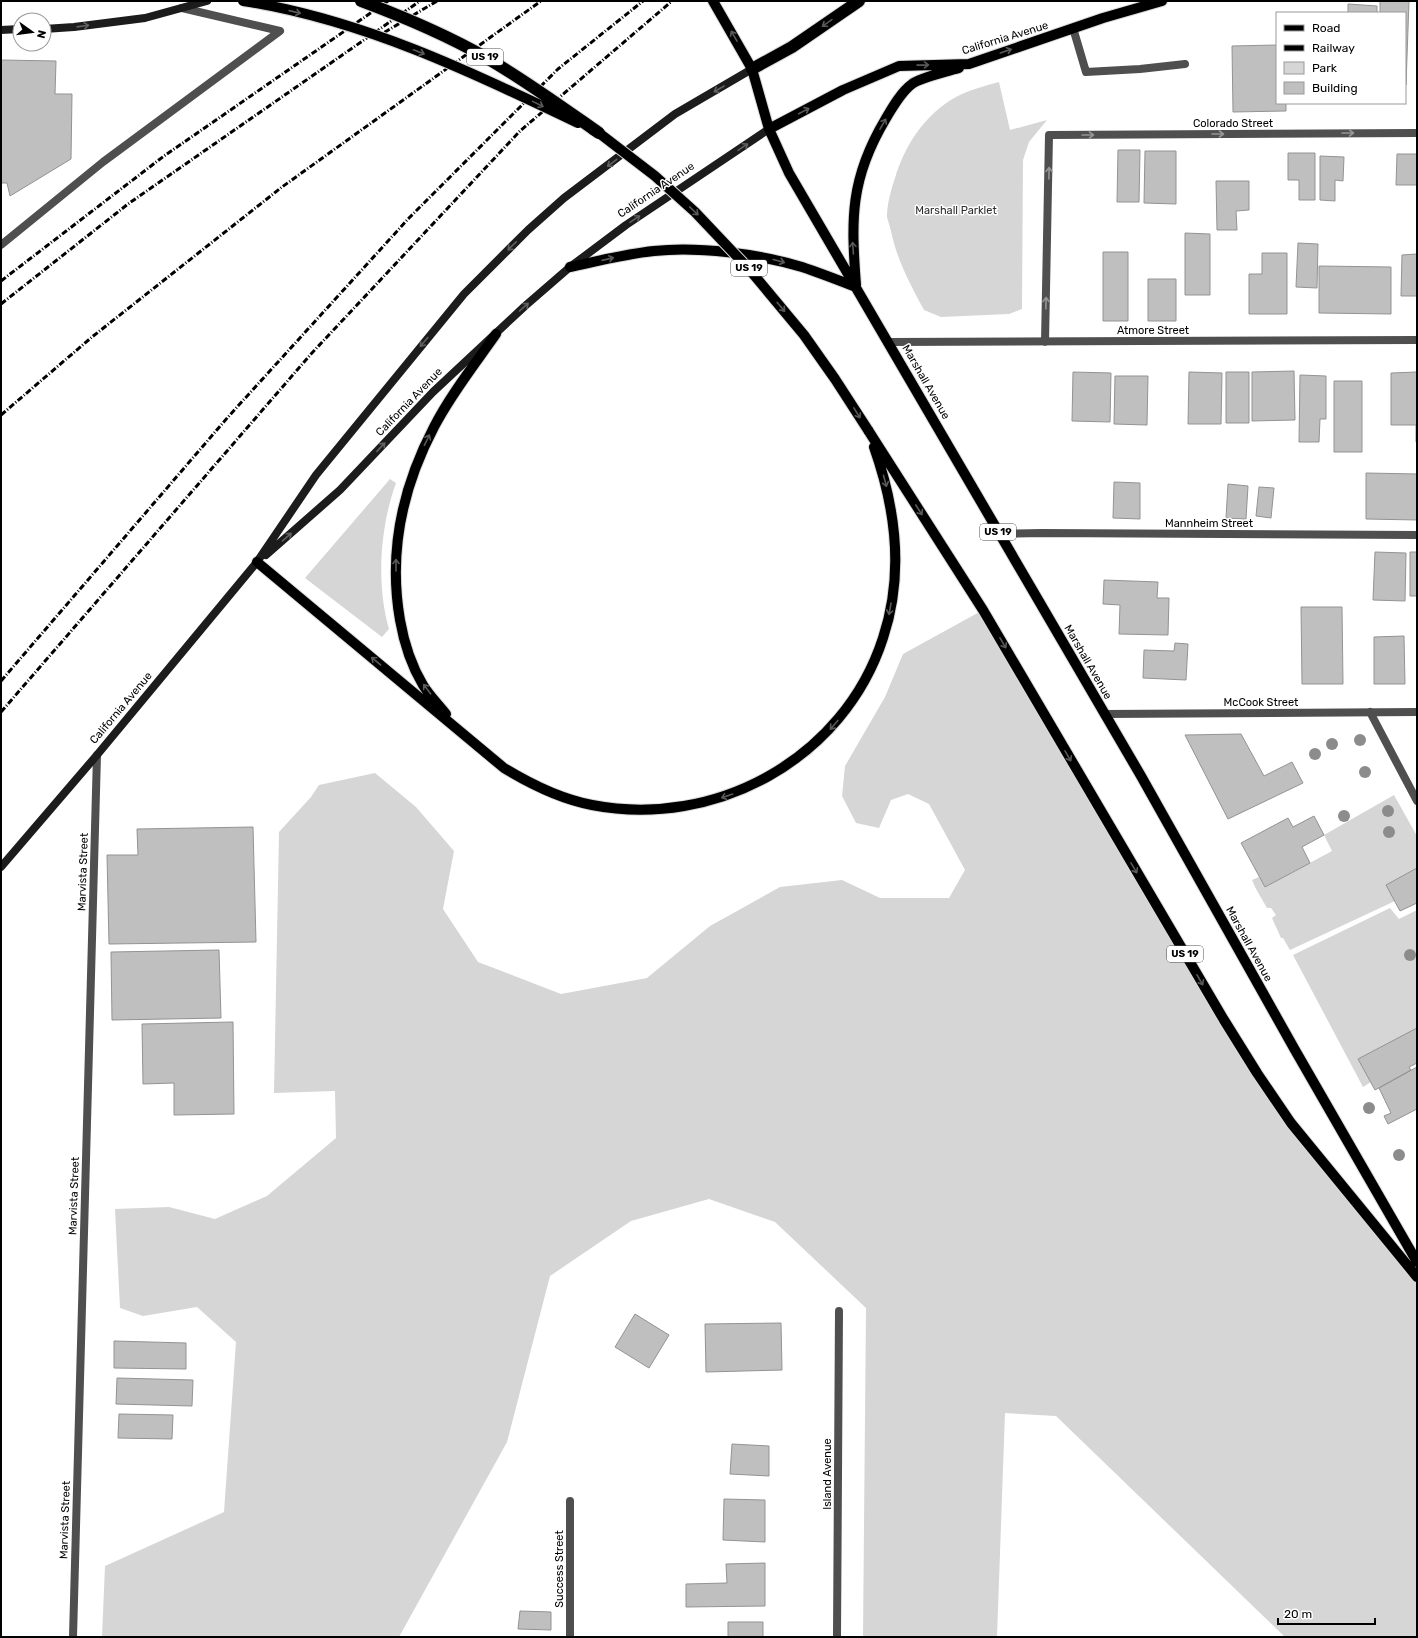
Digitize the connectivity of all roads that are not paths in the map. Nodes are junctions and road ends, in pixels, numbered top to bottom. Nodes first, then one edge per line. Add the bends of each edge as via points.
1 (207, 1) edge
2 (243, 1) edge
3 (361, 1) edge
4 (859, 1) edge
5 (1162, 1) edge
6 (714, 2) edge
7 (182, 8) junction
8 (52, 28) edge
9 (1073, 28) junction
10 (1, 30) edge
11 (12, 30) edge
12 (969, 64) junction
13 (1185, 64) dead end
14 (752, 70) junction
15 (769, 129) junction
16 (599, 133) junction
17 (1417, 133) edge
18 (1, 245) edge
19 (570, 267) junction
20 (856, 287) junction
21 (496, 334) junction
22 (1417, 340) edge
23 (888, 342) junction
24 (1045, 342) junction
25 (868, 430) junction
26 (1000, 534) junction
27 (1417, 535) edge
28 (257, 562) junction
29 (1370, 712) junction
30 (1417, 712) edge
31 (1104, 714) junction
32 (460, 731) junction
33 (97, 755) junction
34 (1417, 800) edge
35 (1, 866) edge
36 (1417, 1262) edge
37 (1417, 1277) edge
38 (839, 1311) dead end
39 (570, 1501) dead end
40 (73, 1637) edge
41 (570, 1637) edge
42 (837, 1637) edge

1 - 7 street
2 -> 16 main road, bridge via 312,16 372,34 516,93
3 - 16 highway, US 19, bridge via 440,34 486,57
4 -> 14 highway via 792,47
5 - 9 main road, California Avenue
14 -> 6 main road, US 19
8 -> 7 street via 145,18
7 - 18 street via 280,31 103,162
12 -> 9 main road, California Avenue
9 - 13 street via 1086,72
10 - 11 street
15 -> 12 main road, California Avenue via 843,90 899,66
20 -> 12 main road via 852,237 853,211 857,188 870,148 895,103 913,83
14 - 15 main road, Marshall Avenue / US 19
14 -> 28 street, California Avenue via 676,114 564,198 528,230 464,294 391,382 316,475
19 -> 15 street, California Avenue via 626,225
15 - 20 main road, Marshall Avenue / US 19 via 789,173
16 -> 25 main road, US 19, bridge via 655,176 695,212 749,269 804,335
24 -> 17 street, Colorado Street via 1049,136
19 -> 20 main road via 655,251 724,252 770,258
21 -> 19 street, California Avenue
20 - 23 main road, Marshall Avenue / US 19
28 -> 21 street, California Avenue via 340,490 433,392
32 -> 21 main road via 424,686 410,659 398,606 396,550 402,513 420,457 434,426
22 - 24 street, Atmore Street
23 - 24 street, Atmore Street
23 - 26 main road, Marshall Avenue / US 19
25 -> 32 main road via 884,477 894,526 896,554 890,611 874,661 849,706 834,726 795,760 749,787 727,796 679,808 633,810 591,805 546,791 504,768
25 -> 37 main road, US 19 via 983,610 1257,1073 1291,1123
26 - 27 street, Mannheim Street
26 - 31 main road, Marshall Avenue / US 19
32 -> 28 main road
28 - 33 street, California Avenue
29 - 30 street, McCook Street
29 - 31 street, McCook Street
29 - 34 street
31 - 36 main road, Marshall Avenue / US 19
33 - 35 street, California Avenue
33 - 40 street, Marvista Street
38 - 42 street, Island Avenue
39 - 41 street, Success Street

